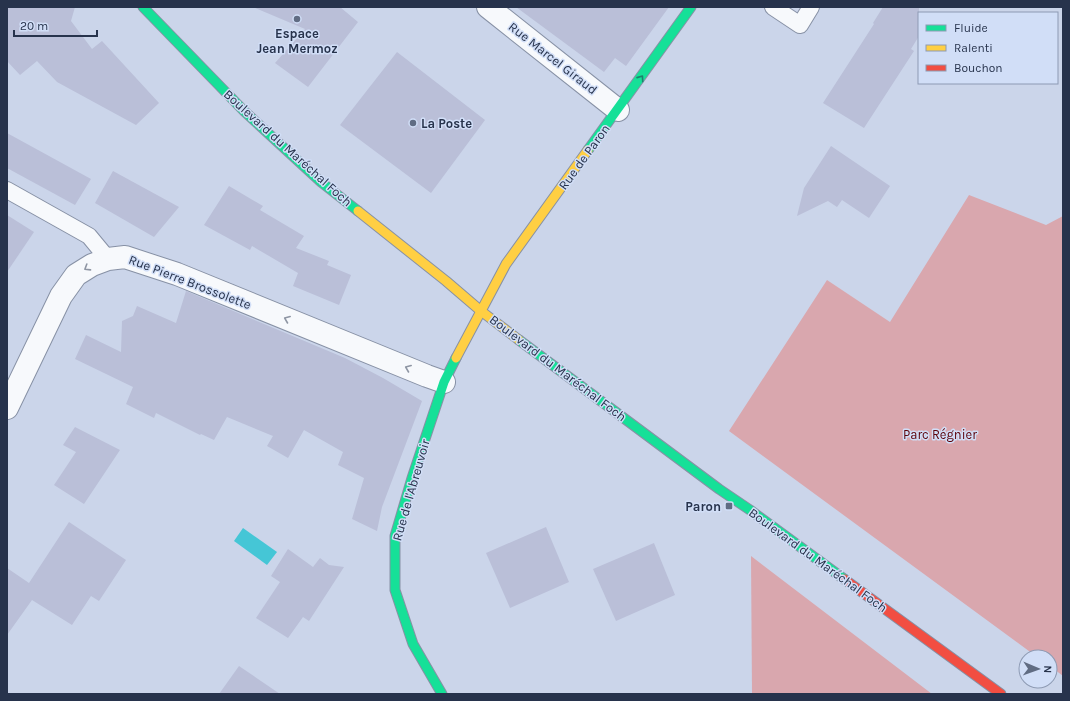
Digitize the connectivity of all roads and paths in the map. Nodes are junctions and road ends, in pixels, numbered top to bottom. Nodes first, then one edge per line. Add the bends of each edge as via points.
1 (143, 7) edge
2 (488, 7) edge
3 (691, 7) edge
4 (773, 7) edge
5 (811, 7) edge
6 (618, 110) junction
7 (7, 190) edge
8 (108, 259) junction
9 (481, 311) junction
10 (12, 382) edge
11 (444, 382) junction
12 (7, 408) edge
13 (442, 694) edge
14 (1002, 694) edge

1 - 9 street, Boulevard du Maréchal Foch via 244,112 321,182
2 - 6 street, Rue Marcel Giraud
6 -> 3 street, Rue de Paron
4 - 5 lane via 800,25
6 - 9 street, Rue de Paron via 506,264
7 - 8 lane via 89,236
8 -> 10 street, Rue Pierre Brossolette via 76,275 61,296
11 -> 8 street, Rue Pierre Brossolette via 176,274 125,257
9 - 11 street, Rue de l'Abreuvoir
9 - 14 street, Boulevard du Maréchal Foch via 719,489
10 - 12 street, Rue Pierre Brossolette
11 - 13 street, Rue de l'Abreuvoir via 395,536 395,590 413,644

